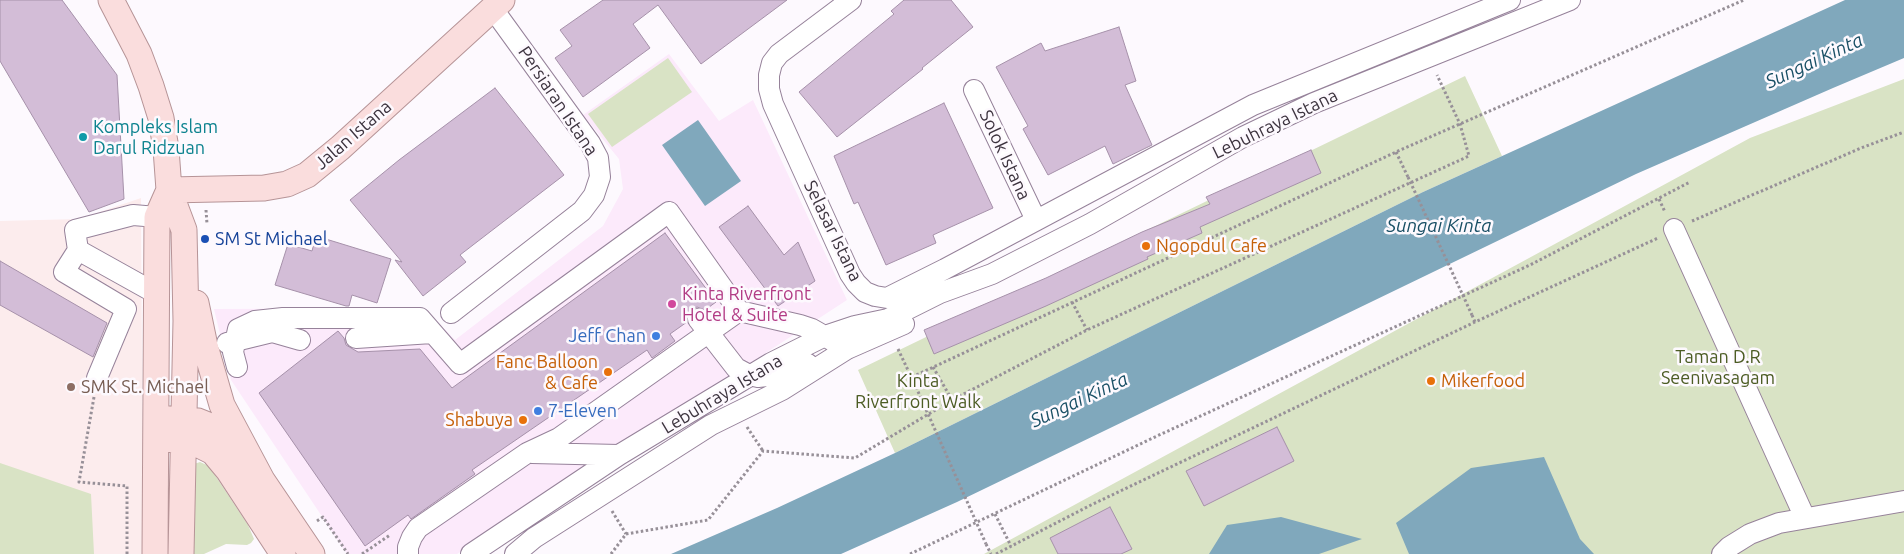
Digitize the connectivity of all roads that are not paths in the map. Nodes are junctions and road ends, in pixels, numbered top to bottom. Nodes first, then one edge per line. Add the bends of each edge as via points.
1 (111, 0) edge
2 (851, 0) edge
3 (1510, 0) edge
4 (1570, 0) edge
5 (498, 4) edge
6 (1474, 6) edge
7 (974, 90) dead end
8 (169, 190) junction
9 (157, 217) junction
10 (1036, 220) junction
11 (1674, 229) road end
12 (78, 250) junction
13 (185, 254) junction
14 (992, 274) junction
15 (157, 294) junction
16 (739, 311) junction
17 (451, 313) dead end
18 (703, 326) junction
19 (432, 333) junction
20 (825, 336) junction
21 (356, 338) dead end
22 (300, 340) dead end
23 (234, 342) junction
24 (205, 346) junction
25 (847, 349) junction
26 (237, 367) dead end
27 (749, 375) junction
28 (97, 378) road end
29 (155, 428) junction
30 (184, 430) junction
31 (527, 453) junction
32 (619, 455) junction
33 (262, 480) junction
34 (1904, 501) edge
35 (1805, 518) junction
36 (534, 538) junction
37 (155, 554) edge
38 (181, 554) edge
39 (283, 554) edge
40 (312, 554) edge
41 (408, 554) edge
42 (471, 554) edge
43 (504, 554) edge
44 (515, 554) edge
45 (1722, 554) edge

1 - 8 main road via 139,54 151,86 166,149
2 - 10 street, Selasar Istana via 779,54 772,64 769,89 856,283 865,292 887,298
3 - 6 street, Selasar Istana
4 - 14 street, Lebuhraya Istana via 1314,103 1243,137 1090,224
5 - 8 main road, Jalan Istana via 307,175 287,184 264,188
5 - 17 street, Persiaran Istana via 590,143 598,158 600,177 594,194 582,210
6 - 10 street, Selasar Istana via 1253,105
7 - 10 street, Solok Istana
8 - 9 main road
8 - 13 main road via 184,230
9 - 12 street via 133,215 75,230
9 - 15 main road
11 - 35 street
12 - 15 street
12 - 28 street via 64,272 126,309
13 - 24 main road
13 - 30 main road
14 - 20 street, Lebuhraya Istana via 940,293 888,319
14 - 25 street, Lebuhraya Istana via 951,302
15 - 29 main road
16 - 18 street
16 - 19 street via 669,212 460,364
16 - 20 street via 800,325
18 - 27 street via 736,368
18 - 31 street via 559,438
19 - 21 street
19 - 23 street via 420,318 282,318 255,321 238,329
20 - 25 street
20 - 27 street, Lebuhraya Istana
22 - 23 street via 272,332
23 - 24 street
23 - 26 street via 232,352
24 - 33 main road via 222,405
25 - 27 street via 776,376
25 - 36 street, Lebuhraya Istana via 782,390 711,425
27 - 32 street, Lebuhraya Istana
29 - 30 main road
29 - 37 main road
30 - 33 main road via 198,422 218,429
30 - 38 main road
30 - 39 main road via 193,442 221,460
31 - 32 street
31 - 41 street via 418,528 408,547
32 - 42 street, Lebuhraya Istana
33 - 40 main road
34 - 35 street
35 - 45 street via 1750,534
36 - 43 street
36 - 44 street, Lebuhraya Istana

